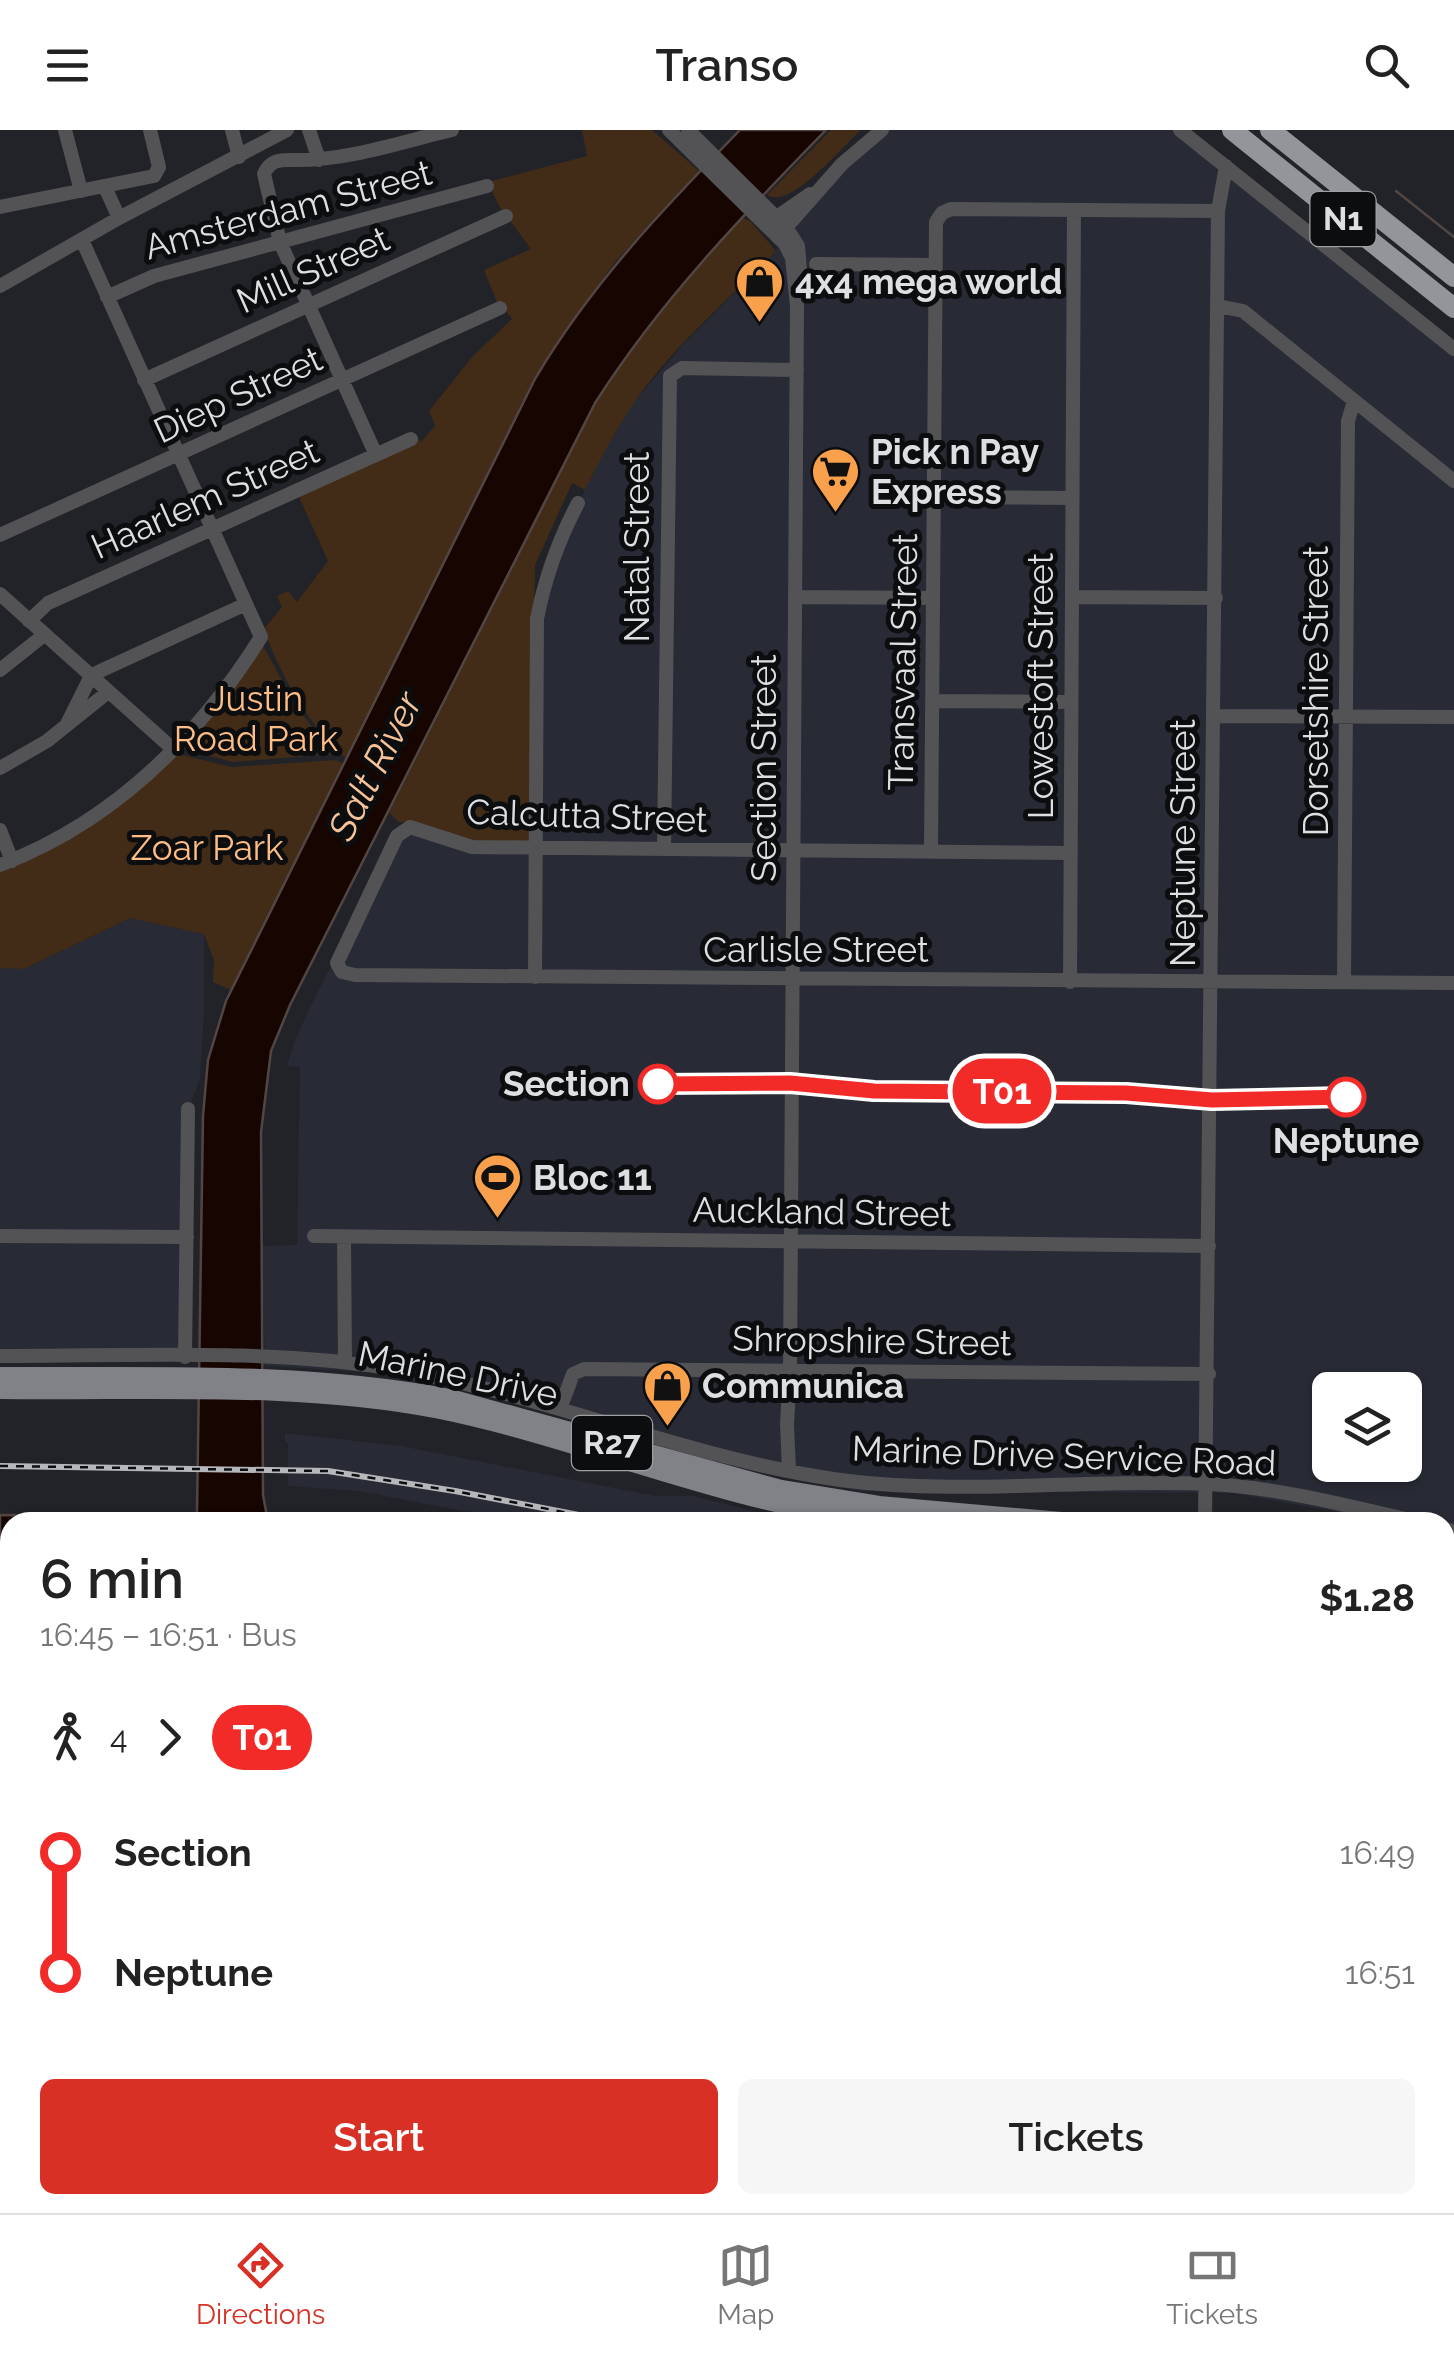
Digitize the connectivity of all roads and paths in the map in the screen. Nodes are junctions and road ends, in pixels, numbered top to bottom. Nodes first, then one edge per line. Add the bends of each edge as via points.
1 (66, 130) edge
2 (150, 130) edge
3 (232, 130) edge
4 (287, 130) edge
5 (309, 130) edge
6 (452, 130) edge
7 (670, 130) edge
8 (688, 130) edge
9 (882, 130) edge
10 (1180, 130) edge
11 (1232, 130) edge
12 (1270, 130) edge
13 (703, 154) junction
14 (238, 157) junction
15 (319, 160) junction
16 (1226, 166) junction
17 (487, 186) dead end
18 (105, 187) junction
19 (81, 190) junction
20 (0, 207) edge
21 (1074, 210) junction
22 (1218, 210) junction
23 (506, 216) dead end
24 (119, 218) junction
25 (777, 226) junction
26 (82, 240) junction
27 (280, 242) junction
28 (816, 264) dead end
29 (935, 265) junction
30 (1454, 278) edge
31 (0, 286) edge
32 (107, 297) junction
33 (308, 305) junction
34 (1218, 306) junction
35 (500, 308) dead end
36 (1454, 308) edge
37 (1454, 349) edge
38 (797, 370) junction
39 (144, 380) junction
40 (342, 380) junction
41 (1354, 401) junction
42 (411, 439) dead end
43 (179, 454) junction
44 (376, 455) junction
45 (1454, 482) edge
46 (934, 497) junction
47 (1072, 498) junction
48 (578, 502) dead end
49 (2, 528) edge
50 (212, 529) junction
51 (0, 594) edge
52 (796, 597) junction
53 (1072, 597) junction
54 (933, 598) junction
55 (1216, 598) junction
56 (246, 604) junction
57 (29, 620) junction
58 (44, 634) junction
59 (0, 670) edge
60 (90, 678) junction
61 (108, 692) junction
62 (933, 701) junction
63 (1070, 702) junction
64 (1214, 716) junction
65 (1346, 716) junction
66 (1454, 717) edge
67 (67, 724) junction
68 (174, 750) junction
69 (0, 768) edge
70 (406, 828) joint
71 (0, 830) edge
72 (536, 849) junction
73 (664, 849) junction
74 (931, 850) junction
75 (794, 851) junction
76 (1070, 853) junction
77 (6, 863) edge
78 (535, 977) junction
79 (793, 980) junction
80 (1070, 982) junction
81 (1212, 982) junction
82 (1344, 982) junction
83 (1454, 983) edge
84 (188, 1109) dead end
85 (0, 1236) edge
86 (314, 1236) dead end
87 (186, 1237) junction
88 (344, 1237) junction
89 (791, 1242) junction
90 (1209, 1246) junction
91 (0, 1356) edge
92 (191, 1357) junction
93 (345, 1362) junction
94 (790, 1371) junction
95 (1209, 1374) junction
96 (0, 1376) edge
97 (194, 1385) junction
98 (283, 1385) junction
99 (0, 1390) edge
100 (560, 1409) junction
101 (789, 1471) junction
102 (1208, 1484) junction
103 (828, 1512) edge
104 (970, 1512) edge
105 (1206, 1512) edge
106 (1374, 1512) edge

1 - 19 street
2 - 18 street via 156,174
3 - 14 street
4 - 14 street
5 - 15 street
6 - 15 street
7 - 13 street, Section Street
8 - 13 street, Section Street
9 - 25 street
10 - 16 street
11 - 36 highway, N1
12 - 30 highway, N1
13 - 25 street, Section Street
14 - 24 street
15 - 27 street via 268,166 264,178
16 - 22 street, Neptune Street
16 - 37 street
17 - 27 street, Amsterdam Street
18 - 19 street
18 - 24 street
19 - 20 street
21 - 22 street, Transvaal Street
21 - 29 street, Transvaal Street via 946,211 936,222
21 - 47 street, Lowestoft Street
22 - 34 street, Neptune Street
23 - 33 street, Mill Street
24 - 26 street
25 - 38 street, Section Street via 800,255
26 - 31 street
26 - 32 street
27 - 32 street, Amsterdam Street via 154,276
27 - 33 street
28 - 29 street
29 - 46 street, Transvaal Street
32 - 39 street
33 - 39 street, Mill Street
33 - 40 street
34 - 41 street via 1242,311
34 - 55 street, Neptune Street
35 - 40 street, Diep Street
38 - 52 street, Section Street
38 - 73 street, Natal Street via 682,368 670,376
39 - 43 street
40 - 43 street, Diep Street
40 - 44 street
41 - 45 street
41 - 65 street, Dorsetshire Street via 1348,421
42 - 44 street, Haarlem Street
43 - 49 street, Diep Street
43 - 50 street
44 - 50 street, Haarlem Street
46 - 47 street
46 - 54 street, Transvaal Street
47 - 53 street, Lowestoft Street
48 - 72 street via 556,545 537,619
50 - 56 street
50 - 57 street, Haarlem Street via 44,605
51 - 57 street
52 - 54 street
52 - 75 street, Section Street
53 - 55 street
53 - 63 street, Lowestoft Street
54 - 62 street, Transvaal Street
55 - 64 street, Neptune Street
56 - 60 street
56 - 68 street via 261,638
57 - 58 street
58 - 59 street
58 - 60 street
60 - 61 street
60 - 67 street
61 - 67 street
61 - 68 street
62 - 63 street
62 - 74 street, Transvaal Street
63 - 76 street, Lowestoft Street
64 - 65 street
64 - 81 street, Neptune Street
65 - 66 street
65 - 82 street, Dorsetshire Street
67 - 69 street
68 - 77 street via 89,823
70 - 72 street, Calcutta Street via 464,846
70 - 78 street, Carlisle Street via 396,836 339,954 340,970
71 - 77 street
72 - 73 street, Calcutta Street
72 - 78 street
73 - 75 street, Calcutta Street
74 - 75 street, Calcutta Street
74 - 76 street, Calcutta Street
75 - 79 street, Section Street
76 - 80 street, Lowestoft Street
78 - 79 street, Carlisle Street
79 - 80 street, Carlisle Street
79 - 89 street, Section Street
80 - 81 street, Carlisle Street
81 - 82 street, Carlisle Street
81 - 90 street, Neptune Street
82 - 83 street, Carlisle Street
84 - 87 street
85 - 87 street
86 - 88 street, Auckland Street
87 - 92 street
88 - 89 street, Auckland Street
88 - 93 street
89 - 90 street, Auckland Street
89 - 94 street, Section Street
90 - 95 street, Neptune Street
91 - 92 street, Marine Drive Service Road
92 - 93 street, Marine Drive Service Road
93 - 100 street, Marine Drive Service Road
94 - 95 street, Shropshire Street
94 - 100 street, Shropshire Street via 584,1368 573,1374
94 - 101 street, Section Street
95 - 102 street, Neptune Street
96 - 97 main road, Marine Drive / R27
97 - 98 main road, Marine Drive / R27
97 - 99 main road, Marine Drive / R27
98 - 103 main road, Marine Drive / R27 via 444,1411
98 - 104 main road, Marine Drive / R27 via 377,1386 450,1398 781,1489
100 - 101 street, Marine Drive Service Road
101 - 102 street, Marine Drive Service Road via 878,1484
102 - 105 street, Neptune Street
102 - 106 street, Marine Drive Service Road

